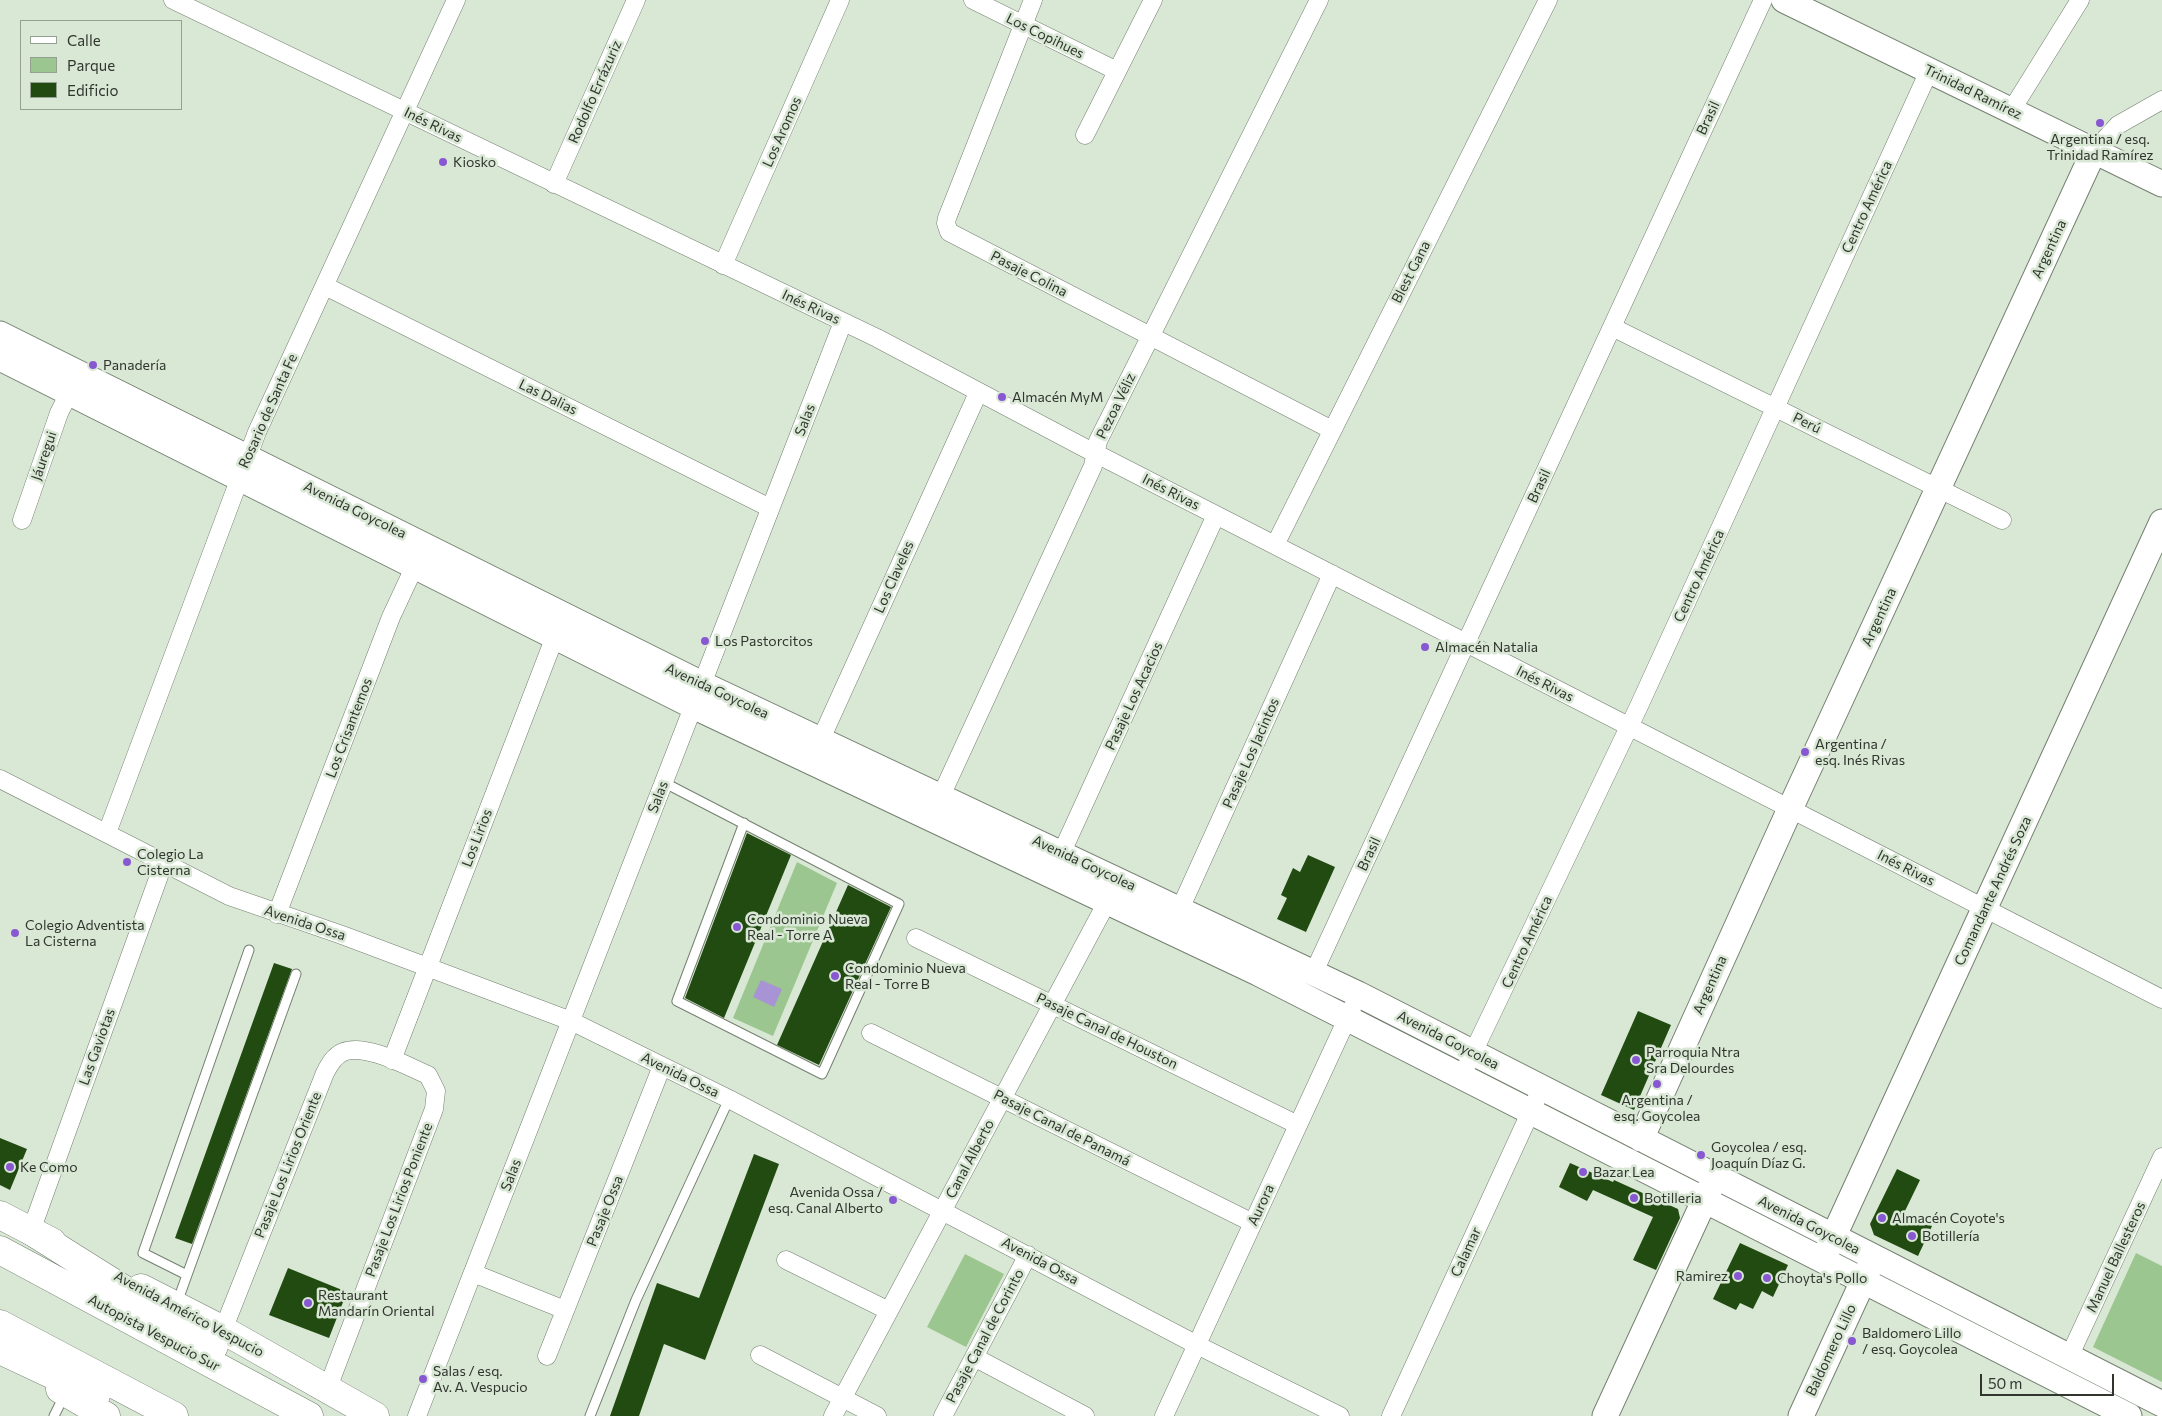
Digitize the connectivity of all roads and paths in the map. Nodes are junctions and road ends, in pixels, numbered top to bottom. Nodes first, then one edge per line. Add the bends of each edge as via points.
1 (173, 0) edge
2 (456, 0) edge
3 (636, 0) edge
4 (840, 0) edge
5 (973, 0) edge
6 (1033, 0) edge
7 (1154, 0) edge
8 (1319, 0) edge
9 (1548, 0) edge
10 (1763, 0) edge
11 (1784, 0) edge
12 (2080, 0) edge
13 (1024, 25) junction
14 (1117, 71) junction
15 (1929, 71) junction
16 (2162, 100) edge
17 (2011, 111) junction
18 (405, 112) junction
19 (1085, 135) dead end
20 (2094, 151) junction
21 (554, 184) junction
22 (2162, 184) edge
23 (723, 265) junction
24 (325, 286) junction
25 (843, 322) junction
26 (1612, 327) junction
27 (0, 334) edge
28 (1150, 337) junction
29 (0, 358) edge
30 (69, 393) junction
31 (978, 393) junction
32 (1776, 408) junction
33 (1332, 430) junction
34 (1095, 453) junction
35 (243, 467) junction
36 (1938, 488) junction
37 (770, 508) junction
38 (1216, 515) junction
39 (22, 520) dead end
40 (2002, 520) dead end
41 (2162, 522) edge
42 (1275, 545) junction
43 (420, 555) junction
44 (1332, 574) junction
45 (559, 626) junction
46 (1467, 643) junction
47 (697, 695) junction
48 (1630, 727) junction
49 (821, 740) junction
50 (811, 762) junction
51 (0, 779) edge
52 (663, 782) junction
53 (941, 796) junction
54 (1790, 809) junction
55 (923, 815) junction
56 (744, 824) junction
57 (107, 833) junction
58 (1062, 852) junction
59 (164, 862) junction
60 (1051, 876) junction
61 (1107, 902) junction
62 (1181, 908) junction
63 (1985, 908) junction
64 (278, 914) junction
65 (1170, 931) junction
66 (916, 938) dead end
67 (249, 950) dead end
68 (428, 966) junction
69 (1314, 972) junction
70 (296, 974) dead end
71 (1358, 994) junction
72 (2162, 999) edge
73 (1053, 1005) junction
74 (1347, 1018) junction
75 (571, 1020) junction
76 (870, 1033) dead end
77 (1474, 1053) junction
78 (392, 1060) junction
79 (662, 1066) junction
80 (1460, 1076) junction
81 (1541, 1088) junction
82 (729, 1099) junction
83 (1002, 1099) junction
84 (1530, 1112) junction
85 (1298, 1125) junction
86 (1641, 1139) junction
87 (2162, 1157) edge
88 (1630, 1162) junction
89 (1715, 1177) junction
90 (1705, 1200) junction
91 (943, 1210) junction
92 (0, 1215) edge
93 (1253, 1223) junction
94 (31, 1231) junction
95 (1834, 1238) junction
96 (0, 1250) edge
97 (1028, 1255) junction
98 (1874, 1258) junction
99 (786, 1260) dead end
100 (1823, 1261) junction
101 (473, 1273) junction
102 (187, 1275) junction
103 (1863, 1281) junction
104 (176, 1306) junction
105 (565, 1310) junction
106 (889, 1311) junction
107 (0, 1324) edge
108 (223, 1330) junction
109 (1197, 1345) junction
110 (0, 1350) edge
111 (0, 1355) edge
112 (760, 1355) dead end
113 (547, 1356) dead end
114 (974, 1357) junction
115 (2069, 1357) junction
116 (843, 1398) junction
117 (326, 1403) edge
118 (60, 1404) edge
119 (2162, 1404) edge
120 (106, 1416) edge
121 (143, 1416) edge
122 (174, 1416) edge
123 (309, 1416) edge
124 (375, 1416) edge
125 (417, 1416) edge
126 (590, 1416) edge
127 (833, 1416) edge
128 (877, 1416) edge
129 (943, 1416) edge
130 (1085, 1416) edge
131 (1164, 1416) edge
132 (1340, 1416) edge
133 (1391, 1416) edge
134 (1605, 1416) edge
135 (1801, 1416) edge
136 (2129, 1416) edge

1 - 18 street, Inés Rivas
2 - 18 street, Rosario de Santa Fe
3 - 21 street, Rodolfo Errázuriz
4 - 23 street, Los Aromos
5 - 13 street, Los Copihues
6 - 13 street, Pasaje Colina
7 - 14 street
8 - 28 street, Pezoa Véliz
9 - 33 street, Blest Gana
10 - 26 street, Brasil
11 - 15 street, Trinidad Ramírez
12 - 17 street
13 - 14 street, Los Copihues
13 - 28 street, Pasaje Colina via 947,218 947,228 953,235
14 - 19 street
15 - 17 street, Trinidad Ramírez
15 - 32 street, Centro América
16 - 20 street, Argentina via 2118,125
17 - 20 street, Trinidad Ramírez
18 - 21 street, Inés Rivas
18 - 24 street, Rosario de Santa Fe
20 - 22 street, Trinidad Ramírez
20 - 36 street, Argentina
21 - 23 street, Inés Rivas
23 - 25 street, Inés Rivas
24 - 35 street, Rosario de Santa Fe
24 - 37 street, Las Dalias
25 - 31 street, Inés Rivas
25 - 37 street, Salas
26 - 32 street, Perú
26 - 46 street, Brasil
27 - 35 street, Avenida Goycolea
28 - 33 street, Pasaje Colina
28 - 34 street, Pezoa Véliz
29 - 30 street, Avenida Goycolea
30 - 35 street, Avenida Goycolea
30 - 39 street, Jáuregui
31 - 34 street, Inés Rivas
31 - 49 street, Los Claveles
32 - 36 street, Perú
32 - 48 street, Centro América
33 - 42 street, Blest Gana
34 - 38 street, Inés Rivas
34 - 53 street, Pezoa Véliz via 1089,475
35 - 43 street, Avenida Goycolea
35 - 57 street, Rosario de Santa Fe
36 - 40 street, Perú
36 - 54 street, Argentina
37 - 47 street, Salas
38 - 42 street, Inés Rivas
38 - 58 street, Pasaje Los Acacios
41 - 63 street, Comandante Andrés Soza
42 - 44 street, Inés Rivas
43 - 45 street, Avenida Goycolea
43 - 64 street, Los Crisantemos via 391,617
44 - 46 street, Inés Rivas
44 - 62 street, Pasaje Los Jacintos
45 - 47 street, Avenida Goycolea
45 - 68 street, Los Lirios
46 - 48 street, Inés Rivas
46 - 69 street, Brasil
47 - 49 street, Avenida Goycolea
47 - 50 street, Avenida Goycolea
47 - 52 street, Salas
48 - 54 street, Inés Rivas
48 - 77 street, Centro América
49 - 50 street, Los Claveles
49 - 53 street, Avenida Goycolea
50 - 55 street, Avenida Goycolea
51 - 57 street, Avenida Ossa
52 - 56 lane
52 - 75 street, Salas
53 - 55 street, Pezoa Véliz
53 - 58 street, Avenida Goycolea
54 - 63 street, Inés Rivas
54 - 86 street, Argentina
55 - 60 street, Avenida Goycolea
56 - 56 lane via 899,904 822,1074 677,1001
57 - 59 street, Avenida Ossa
58 - 60 street, Pasaje Los Acacios
58 - 62 street, Avenida Goycolea
59 - 64 street, Avenida Ossa via 229,896
59 - 94 street, Las Gaviotas
60 - 61 street, Avenida Goycolea
61 - 65 street, Avenida Goycolea
61 - 73 street, Canal Alberto
62 - 65 street, Pasaje Los Jacintos
62 - 69 street, Avenida Goycolea
63 - 72 street, Inés Rivas
63 - 95 street, Comandante Andrés Soza
64 - 68 street, Avenida Ossa
65 - 74 street, Avenida Goycolea
66 - 73 street, Pasaje Canal de Houston
67 - 102 lane via 143,1253
68 - 75 street, Avenida Ossa
68 - 78 street, Los Lirios
69 - 71 street, Avenida Goycolea
70 - 102 lane
71 - 74 street, Aurora
71 - 77 street, Avenida Goycolea
73 - 83 street, Canal Alberto
73 - 85 street, Pasaje Canal de Houston
74 - 80 street, Avenida Goycolea
74 - 85 street, Aurora
75 - 79 street, Avenida Ossa
75 - 101 street, Salas
76 - 83 street, Pasaje Canal de Panamá
77 - 80 street, Centro América
77 - 81 street, Avenida Goycolea
78 - 108 street, Pasaje Los Lirios Oriente via 363,1050 351,1050 332,1060
78 - 117 street, Pasaje Los Lirios Poniente via 428,1075 436,1091 436,1100
79 - 82 street, Avenida Ossa
79 - 105 street, Pasaje Ossa
80 - 84 street, Avenida Goycolea
81 - 84 street, Calamar
81 - 86 street, Avenida Goycolea
82 - 91 street, Avenida Ossa
82 - 126 lane via 636,1300
83 - 91 street, Canal Alberto
83 - 93 street, Pasaje Canal de Panamá
84 - 88 street, Avenida Goycolea
84 - 133 street, Calamar
85 - 93 street, Aurora
86 - 88 street, Argentina
86 - 89 street, Avenida Goycolea
87 - 115 street, Manuel Ballesteros
88 - 90 street, Avenida Goycolea
89 - 90 street
89 - 95 street, Avenida Goycolea
90 - 100 street, Avenida Goycolea
90 - 134 street
91 - 97 street, Avenida Ossa
91 - 106 street, Canal Alberto
92 - 94 main road, Avenida Américo Vespucio
93 - 109 street, Aurora
94 - 104 main road, Avenida Américo Vespucio
94 - 117 main road
95 - 98 street, Avenida Goycolea
95 - 100 street, Comandante Andrés Soza
96 - 123 main road, Autopista Vespucio Sur
97 - 109 street, Avenida Ossa
97 - 114 street, Pasaje Canal de Corinto
98 - 103 street, Baldomero Lillo
98 - 115 street, Avenida Goycolea
99 - 106 street
100 - 103 street, Avenida Goycolea
101 - 105 street
101 - 125 street, Salas
102 - 104 lane
103 - 135 street, Baldomero Lillo
103 - 136 street, Avenida Goycolea
104 - 108 main road, Avenida Américo Vespucio
105 - 113 street, Pasaje Ossa
106 - 116 street, Canal Alberto
107 - 122 main road
108 - 117 main road, Avenida Américo Vespucio
109 - 131 street, Aurora
109 - 132 street, Avenida Ossa
110 - 121 main road
111 - 118 main road
112 - 116 street
114 - 129 street, Pasaje Canal de Corinto
114 - 130 street
115 - 119 street, Avenida Goycolea
116 - 127 street, Canal Alberto
116 - 128 street
117 - 124 main road, Avenida Américo Vespucio
118 - 120 main road

